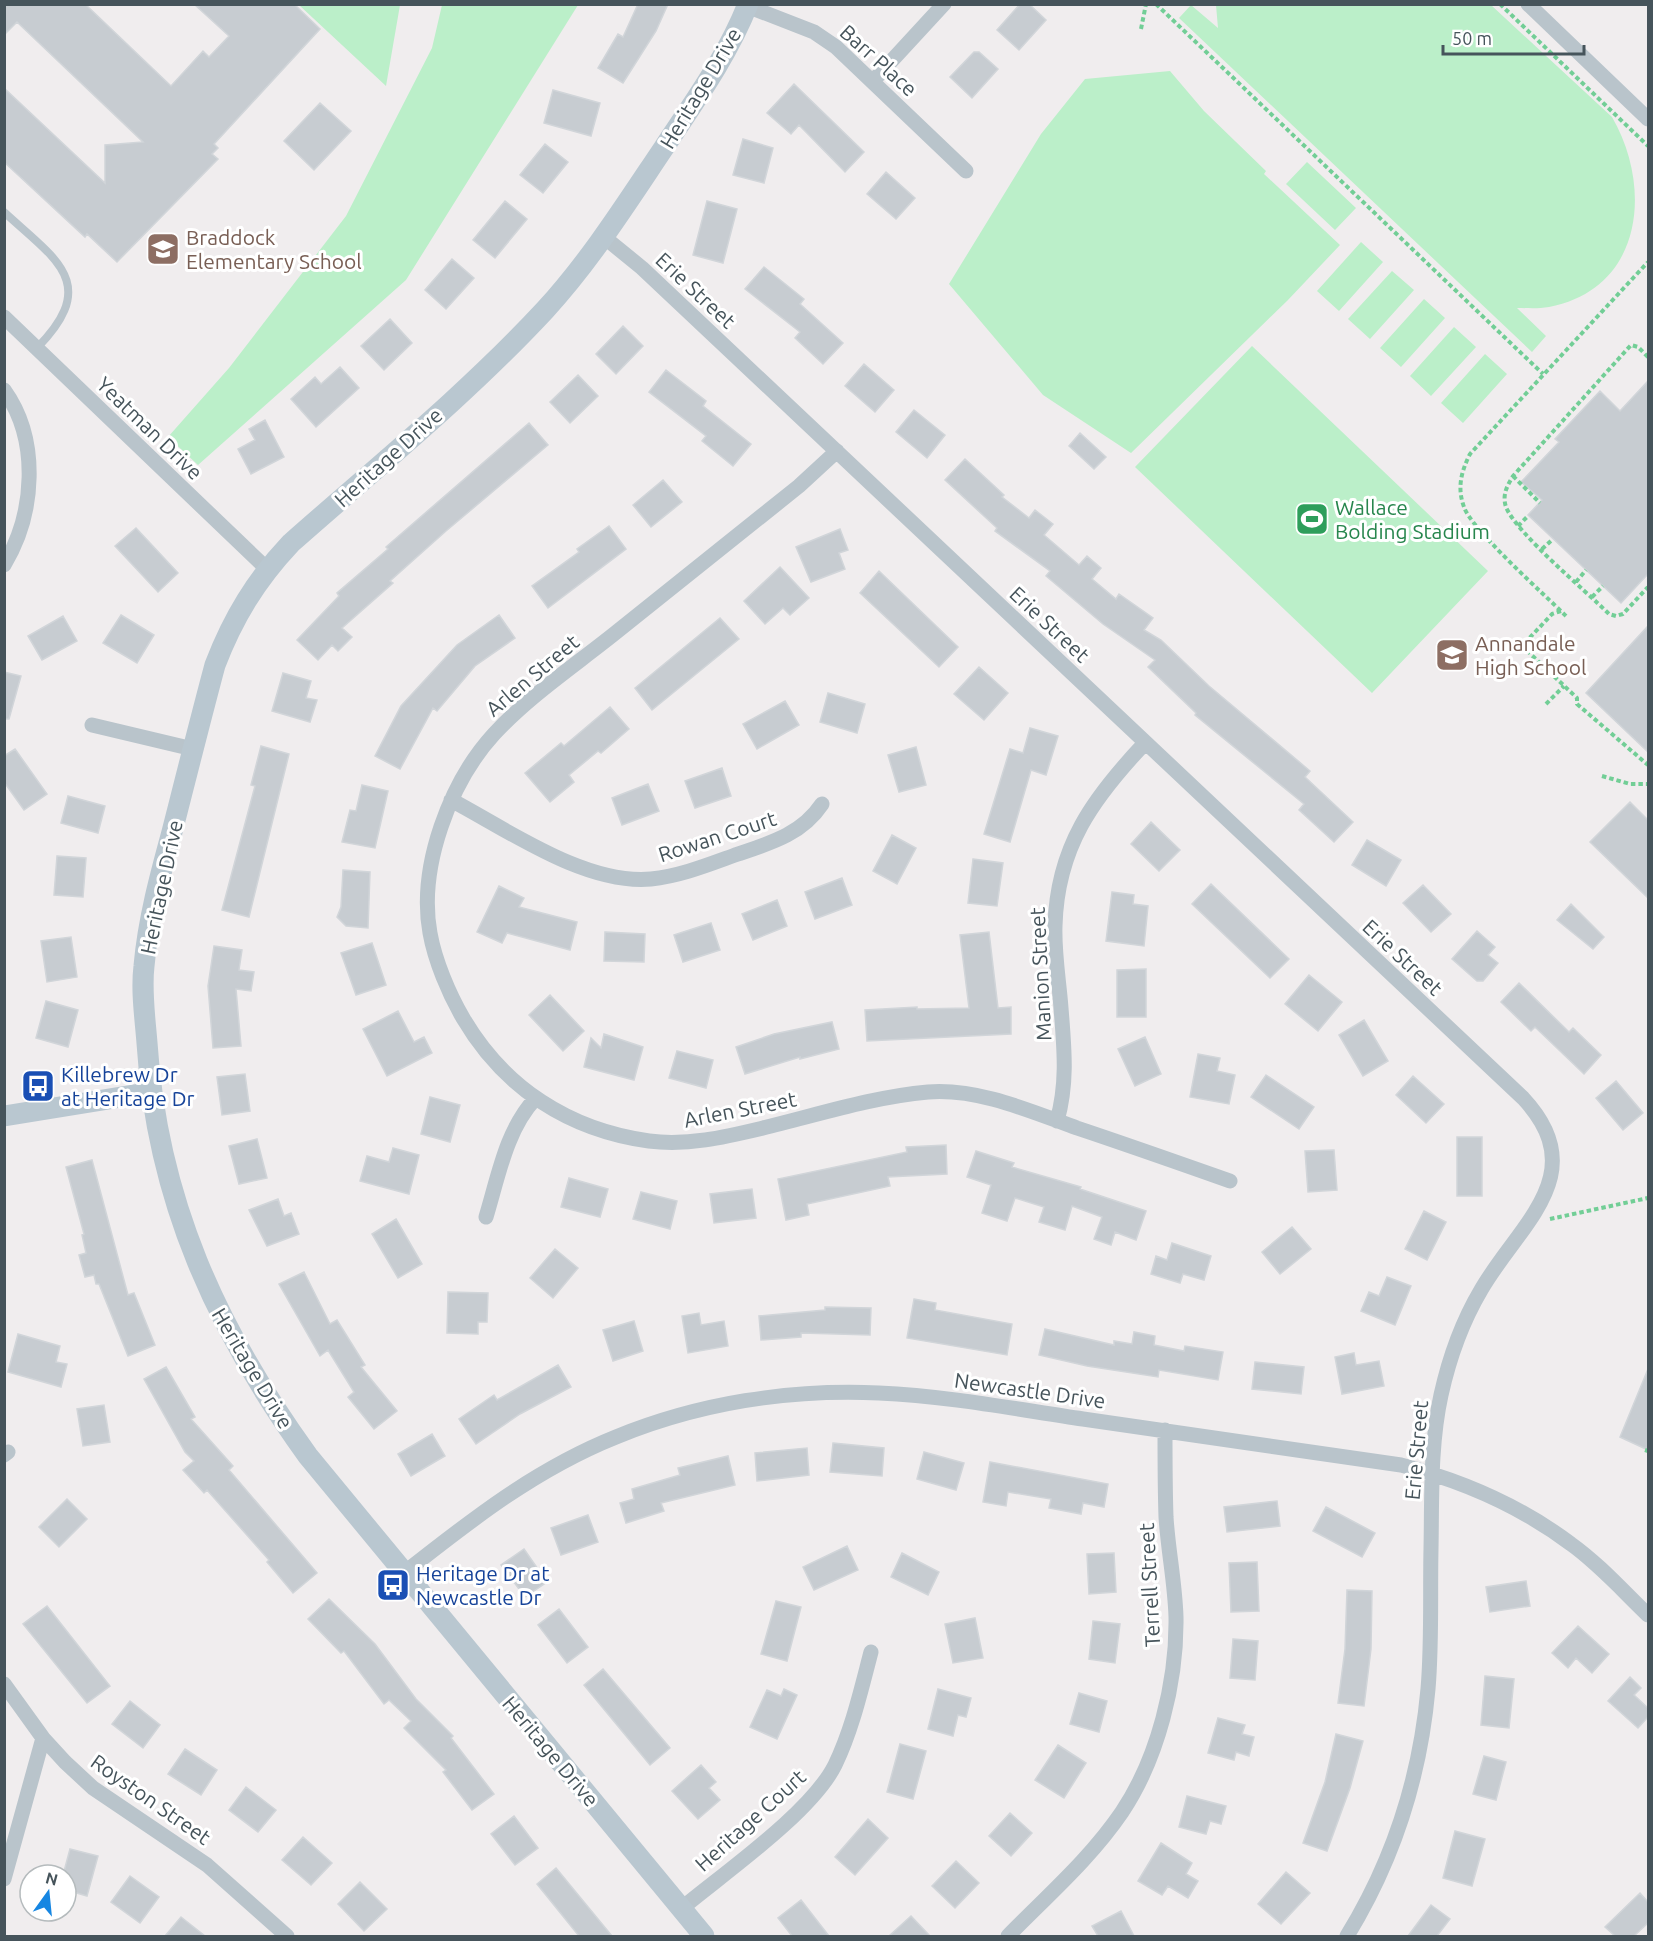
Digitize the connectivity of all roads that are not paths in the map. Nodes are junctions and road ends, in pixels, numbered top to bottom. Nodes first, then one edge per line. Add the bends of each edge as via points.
1 (945, 4) edge
2 (1528, 4) edge
3 (748, 5) edge
4 (873, 81) junction
5 (1648, 119) edge
6 (966, 171) dead end
7 (4, 212) edge
8 (604, 237) junction
9 (4, 317) edge
10 (37, 348) junction
11 (4, 390) edge
12 (837, 451) junction
13 (4, 565) edge
14 (267, 569) junction
15 (92, 725) dead end
16 (1145, 743) junction
17 (193, 749) junction
18 (451, 800) junction
19 (822, 804) dead end
20 (152, 1092) junction
21 (535, 1099) junction
22 (4, 1116) edge
23 (1057, 1121) junction
24 (1230, 1180) dead end
25 (486, 1217) dead end
26 (1165, 1430) junction
27 (1432, 1473) junction
28 (404, 1573) junction
29 (1648, 1615) edge
30 (871, 1652) dead end
31 (4, 1684) edge
32 (43, 1738) junction
33 (4, 1879) edge
34 (681, 1909) junction
35 (287, 1936) edge
36 (704, 1936) edge
37 (1008, 1936) edge
38 (1347, 1936) edge

1 - 4 street
2 - 5 street
3 - 4 street, Barr Place via 814,32 836,46
3 - 8 street, Heritage Drive via 719,63
4 - 6 street, Barr Place
7 - 10 lane via 60,263 68,281 62,317
8 - 12 street, Erie Street
8 - 14 street, Heritage Drive via 499,358 291,543
9 - 10 street, Yeatman Drive
10 - 14 street, Yeatman Drive
11 - 13 street via 22,423 29,496 25,521
12 - 16 street, Erie Street
12 - 18 street, Arlen Street via 799,486 508,719 466,771
14 - 17 street, Heritage Drive via 227,631 214,665
15 - 17 street
16 - 23 street, Manion Street via 1093,802 1065,861 1057,894 1054,928 1066,1070
16 - 27 street, Erie Street via 1538,1114 1548,1134 1553,1155 1547,1196 1492,1272 1461,1330 1441,1395
17 - 20 street, Heritage Drive via 155,898 145,959 144,1002
18 - 19 street, Rowan Court via 578,867 627,880 681,873 782,839 802,827
18 - 21 street, Arlen Street via 429,881 427,908 433,947 456,1006 473,1035 513,1081
20 - 22 street
20 - 28 street, Heritage Drive via 178,1208 221,1319 261,1390 294,1437
21 - 23 street, Arlen Street via 585,1125 616,1135 669,1142 716,1140 882,1099 933,1092 976,1096
21 - 25 street via 518,1121
23 - 24 street, Arlen Street
26 - 27 street, Newcastle Drive
26 - 28 street, Newcastle Drive via 880,1393 795,1395 722,1405 627,1432 570,1457 479,1513
26 - 37 street, Terrell Street via 1166,1516 1176,1616 1167,1694 1156,1739 1138,1782 1104,1836
27 - 29 street, Newcastle Drive via 1497,1498 1534,1518 1593,1561
27 - 38 street, Erie Street via 1428,1688 1421,1740 1394,1843
28 - 34 street, Heritage Drive
30 - 34 street, Heritage Court via 846,1740 818,1790
31 - 32 street, Royston Street
32 - 33 street
32 - 35 street, Royston Street via 93,1788 207,1865
34 - 36 street, Heritage Drive

